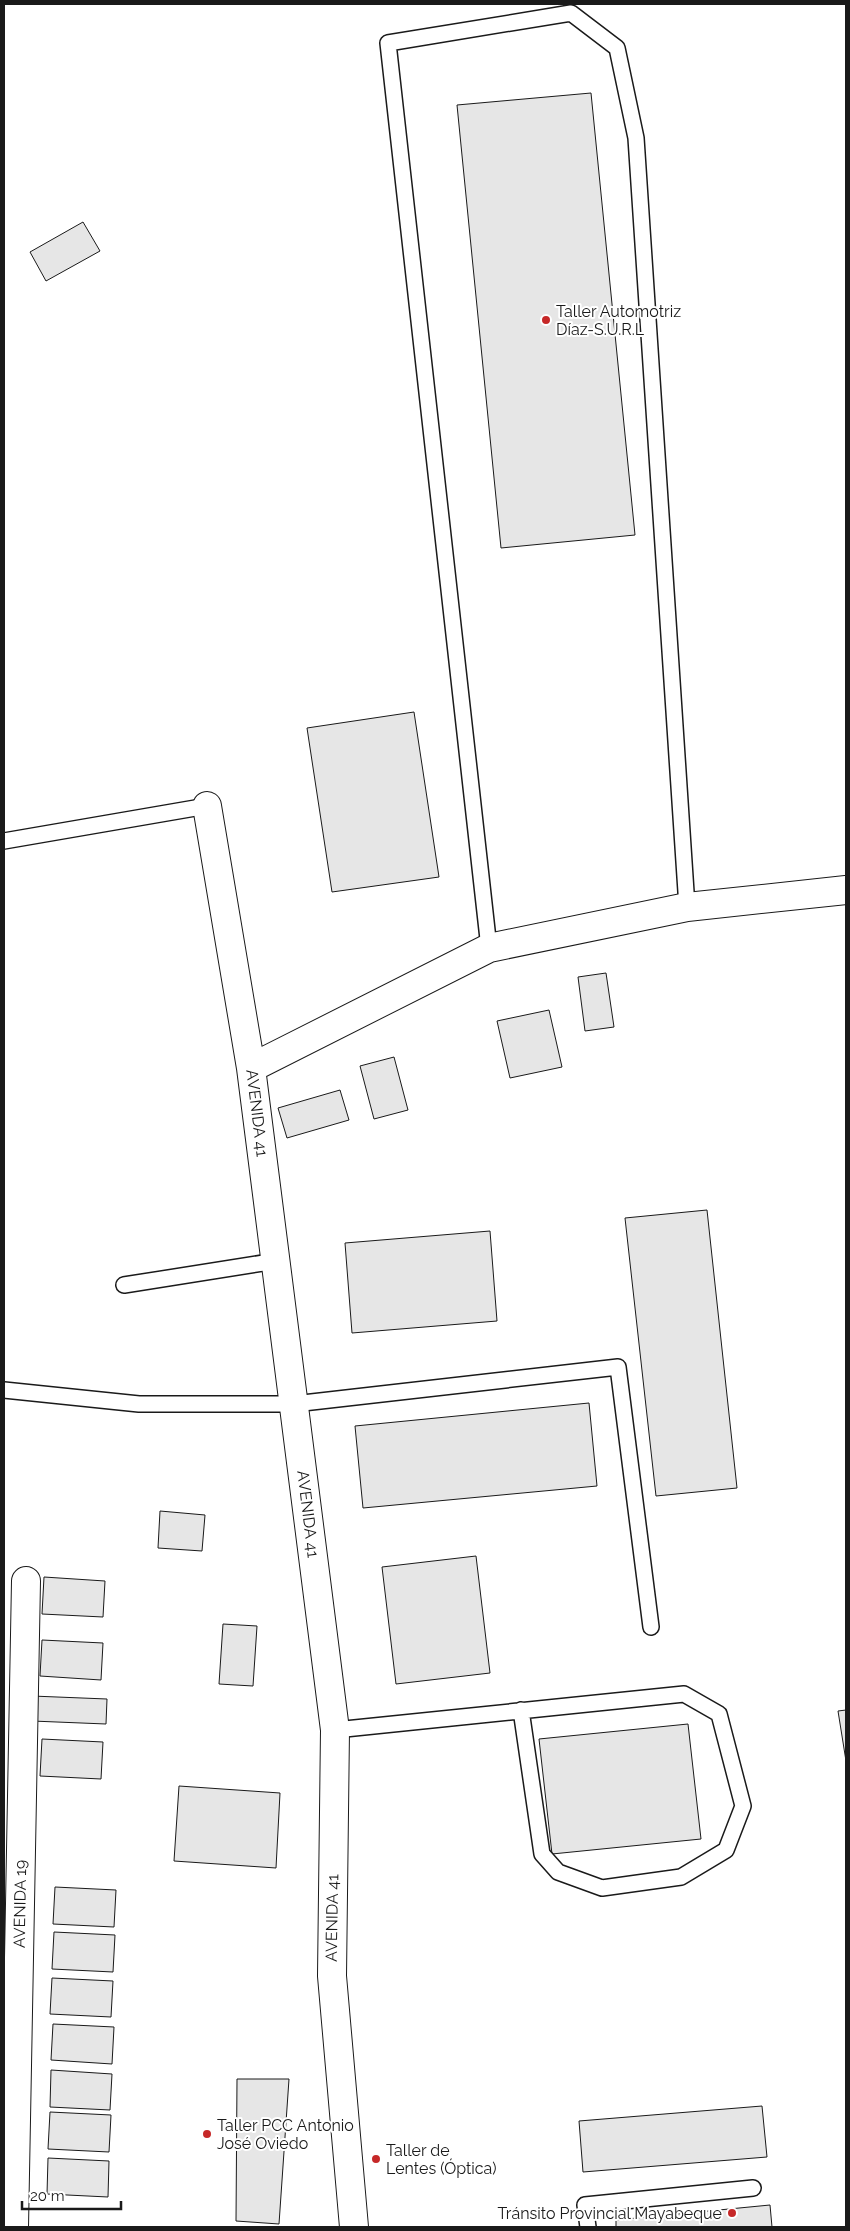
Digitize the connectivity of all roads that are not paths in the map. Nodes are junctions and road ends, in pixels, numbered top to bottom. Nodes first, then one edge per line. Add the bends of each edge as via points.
1 (206, 806) joint
2 (4, 841) edge
3 (846, 890) edge
4 (688, 907) junction
5 (489, 948) junction
6 (251, 1068) junction
7 (276, 1261) junction
8 (124, 1285) dead end
9 (4, 1390) edge
10 (294, 1404) junction
11 (26, 1580) dead end
12 (650, 1627) dead end
13 (521, 1710) junction
14 (335, 1730) junction
15 (753, 2188) dead end
16 (14, 2227) edge
17 (354, 2227) edge
18 (588, 2227) edge

1 - 2 lane
1 - 6 street, AVENIDA 41
3 - 4 street
4 - 5 street
4 - 5 lane via 636,138 617,48 570,13 388,43
5 - 6 street
6 - 7 street, AVENIDA 41
7 - 8 lane
7 - 10 street, AVENIDA 41
9 - 10 lane via 139,1404
10 - 12 lane via 618,1367
10 - 14 street, AVENIDA 41
11 - 16 street, AVENIDA 19
13 - 13 lane via 684,1694 719,1714 743,1806 726,1850 681,1877 602,1888 558,1872 542,1854
13 - 14 lane
14 - 17 street, AVENIDA 41 via 332,1976
15 - 18 lane via 586,2205

